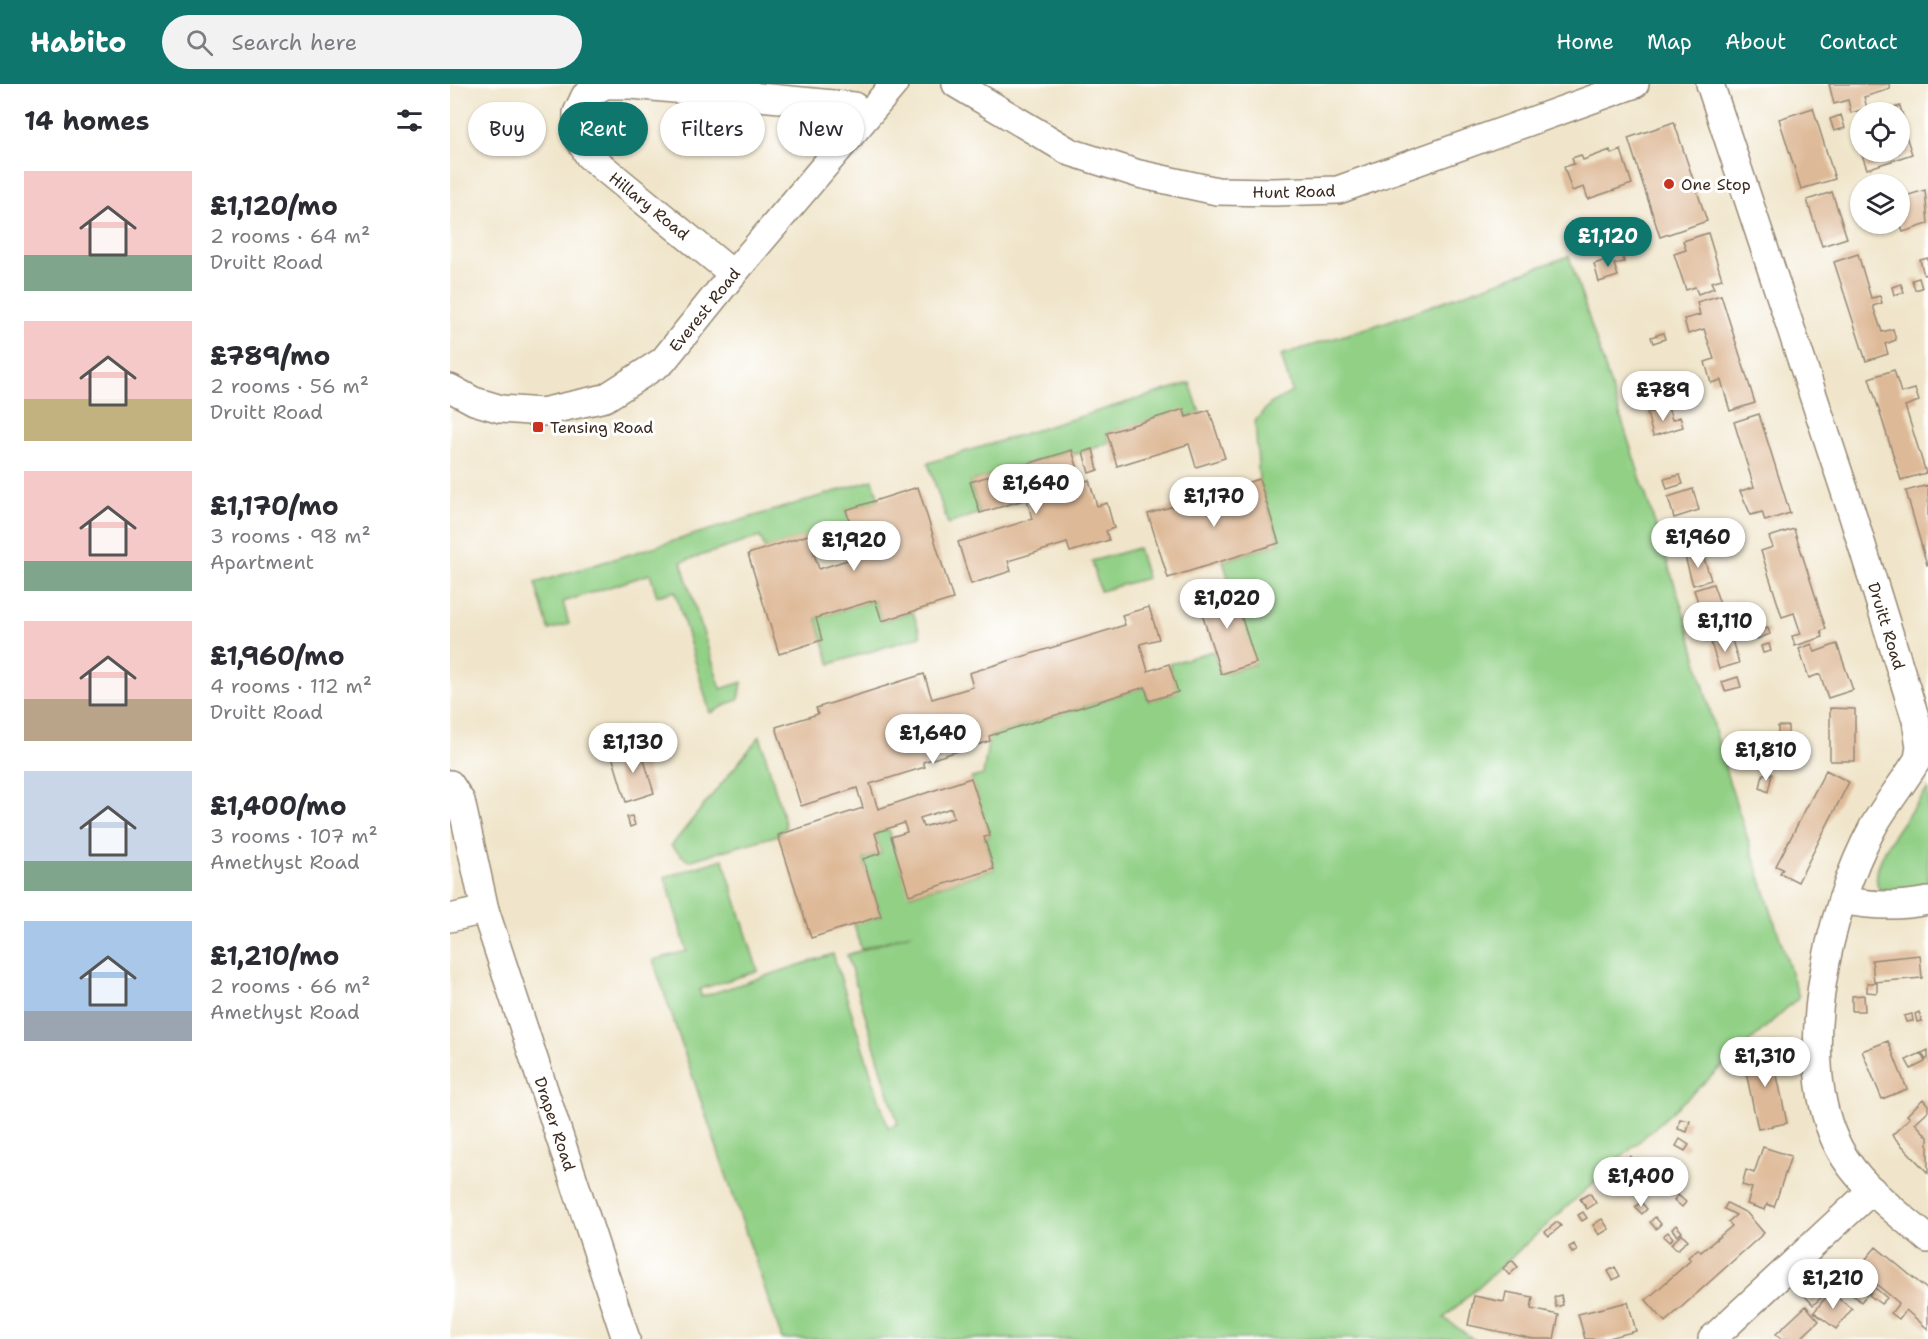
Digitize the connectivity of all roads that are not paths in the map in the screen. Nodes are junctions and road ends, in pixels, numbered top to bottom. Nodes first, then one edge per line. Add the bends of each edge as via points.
1 (894, 84) edge
2 (956, 84) edge
3 (1710, 84) edge
4 (1620, 86) edge
5 (866, 116) junction
6 (733, 274) junction
7 (450, 388) edge
8 (1924, 748) edge
9 (450, 784) edge
10 (1842, 900) junction
11 (1928, 901) edge
12 (485, 910) junction
13 (450, 918) edge
14 (1872, 1190) junction
15 (1928, 1239) edge
16 (626, 1339) edge
17 (1712, 1339) edge

1 - 5 street, Everest Road
2 - 4 street, Hunt Road via 1070,152 1139,174 1217,191 1274,192 1338,190
3 - 8 street, Druitt Road via 1852,513
5 - 6 street, Everest Road
5 - 6 street, Hillary Road via 854,106 632,85 605,85 585,96 577,113 577,136 589,156
6 - 7 street, Everest Road via 663,361 605,398 542,412 501,409
8 - 10 street, Druitt Road via 1874,826
9 - 12 street, Draper Road via 460,801
10 - 11 street via 1890,906
10 - 14 street, Druitt Road via 1822,982 1821,1081 1825,1108 1839,1148
12 - 13 street
12 - 16 street, Draper Road
14 - 15 street, Druitt Road
14 - 17 street

